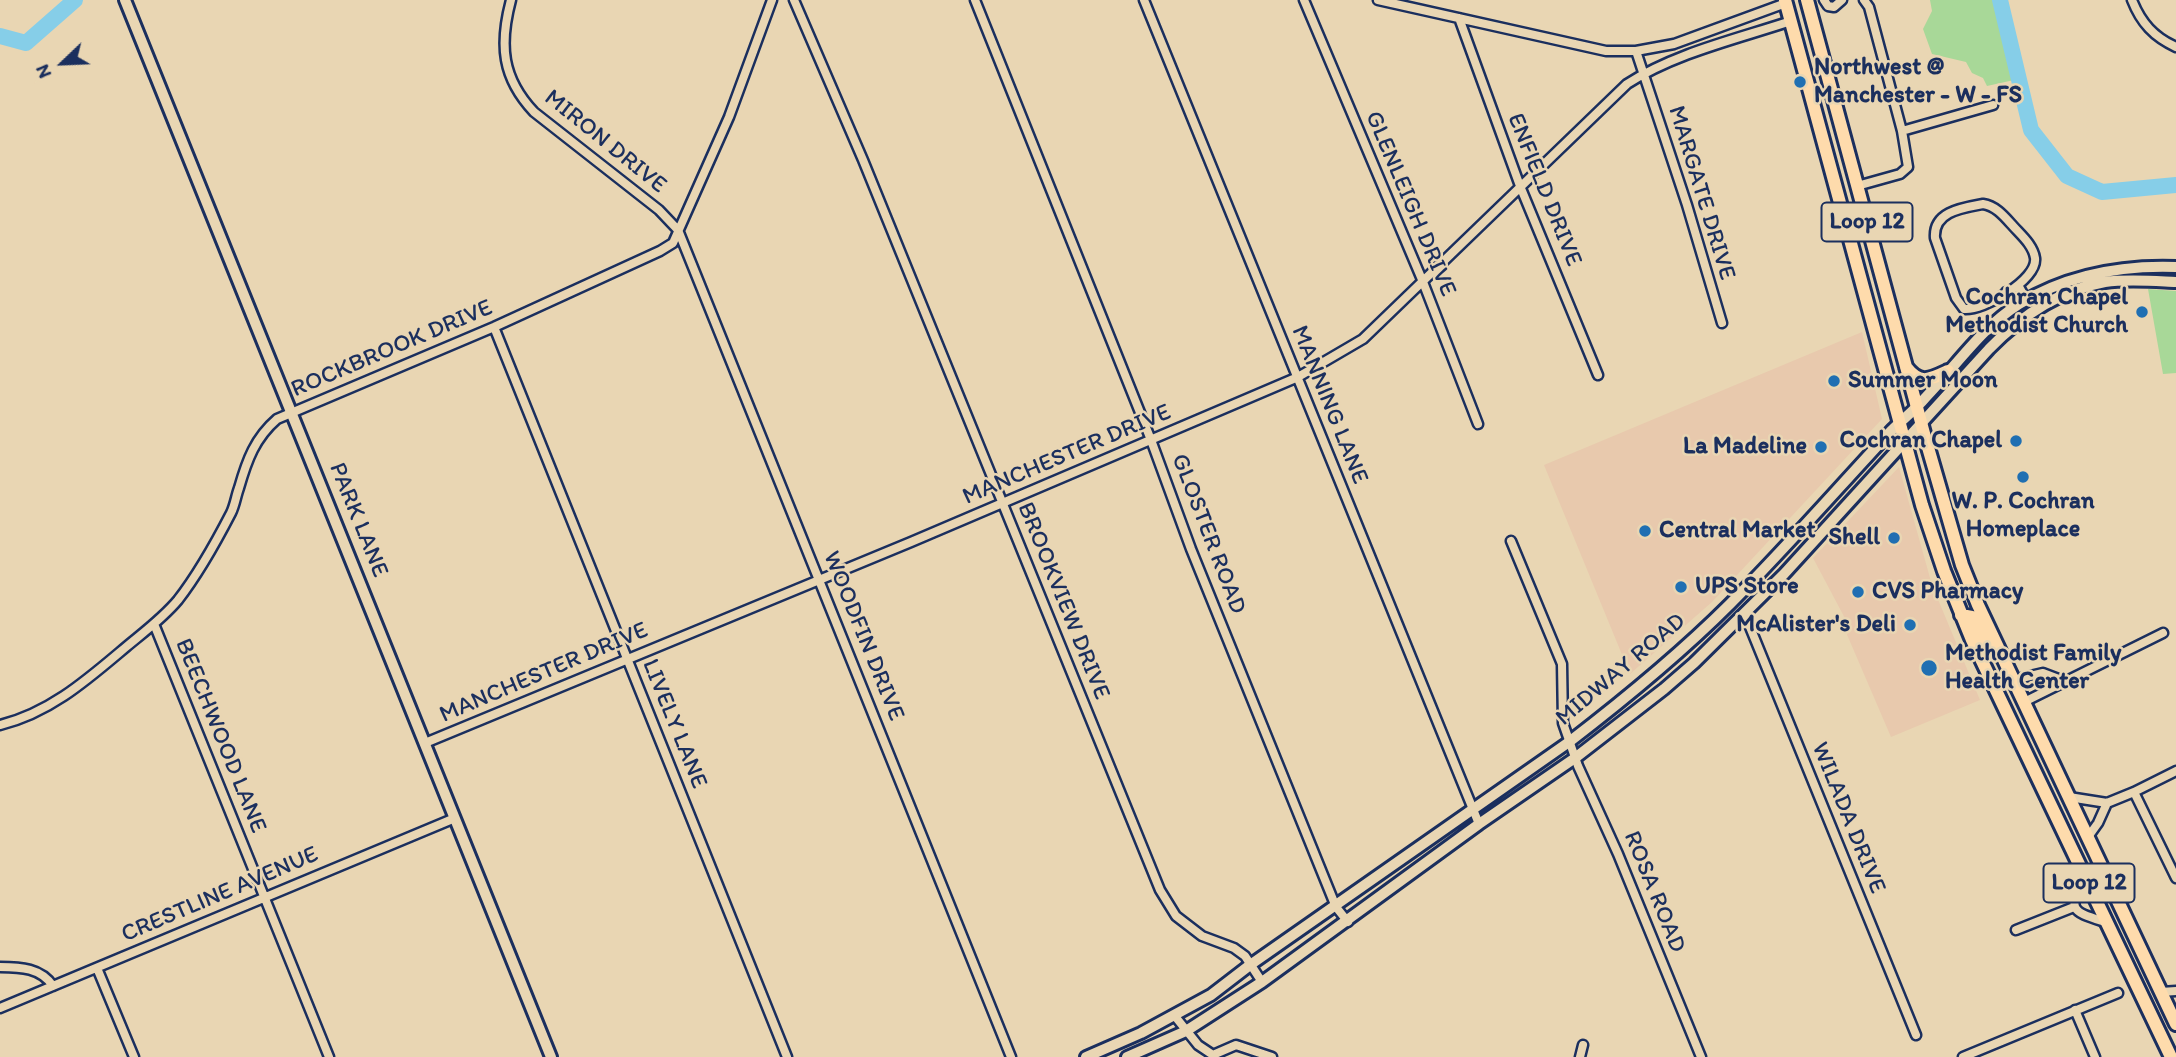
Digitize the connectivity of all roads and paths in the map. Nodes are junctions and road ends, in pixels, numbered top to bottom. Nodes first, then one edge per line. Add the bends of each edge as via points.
1 (125, 0) edge
2 (511, 0) edge
3 (772, 0) edge
4 (794, 0) edge
5 (975, 0) edge
6 (1144, 0) edge
7 (1304, 0) edge
8 (1377, 0) edge
9 (1842, 0) edge
10 (1864, 0) edge
11 (2132, 0) edge
12 (1824, 1) edge
13 (1786, 2) edge
14 (1808, 3) edge
15 (1459, 18) junction
16 (1791, 21) junction
17 (2176, 47) edge
18 (1636, 51) junction
19 (1642, 74) junction
20 (1993, 105) dead end
21 (1902, 131) junction
22 (1520, 186) junction
23 (1857, 186) junction
24 (678, 230) junction
25 (2176, 267) edge
26 (1423, 282) junction
27 (2176, 282) edge
28 (2018, 285) junction
29 (2006, 292) junction
30 (2020, 303) junction
31 (2028, 316) junction
32 (1722, 323) dead end
33 (494, 327) junction
34 (1905, 366) junction
35 (1948, 371) junction
36 (1598, 375) dead end
37 (1298, 377) junction
38 (1916, 406) junction
39 (292, 412) junction
40 (1900, 422) junction
41 (1921, 423) junction
42 (1478, 424) dead end
43 (1152, 440) junction
44 (1905, 440) junction
45 (1002, 503) junction
46 (1799, 530) junction
47 (1511, 541) dead end
48 (1813, 543) junction
49 (820, 579) junction
50 (1729, 605) junction
51 (1961, 615) junction
52 (1742, 617) junction
53 (154, 624) junction
54 (2163, 633) dead end
55 (627, 659) junction
56 (2004, 660) junction
57 (2013, 680) junction
58 (2064, 681) junction
59 (2024, 702) junction
60 (2006, 709) junction
61 (0, 725) edge
62 (1569, 742) junction
63 (425, 743) junction
64 (1575, 758) junction
65 (2176, 771) edge
66 (2134, 792) junction
67 (2069, 797) junction
68 (2107, 803) junction
69 (1472, 809) junction
70 (455, 818) junction
71 (1479, 824) junction
72 (2088, 837) junction
73 (2085, 873) junction
74 (2176, 878) edge
75 (265, 898) junction
76 (1336, 907) junction
77 (2074, 907) junction
78 (1348, 922) junction
79 (2108, 923) junction
80 (2016, 930) dead end
81 (1250, 965) junction
82 (0, 967) edge
83 (97, 968) junction
84 (1262, 982) junction
85 (54, 986) junction
86 (2176, 991) edge
87 (2161, 992) junction
88 (2118, 993) dead end
89 (0, 1008) edge
90 (2075, 1010) junction
91 (1174, 1015) junction
92 (2174, 1015) edge
93 (1186, 1031) junction
94 (1916, 1035) dead end
95 (1583, 1045) dead end
96 (1976, 1054) edge
97 (1213, 1056) edge
98 (134, 1057) edge
99 (329, 1057) edge
100 (551, 1057) edge
101 (787, 1057) edge
102 (1012, 1057) edge
103 (1086, 1057) edge
104 (1127, 1057) edge
105 (1272, 1057) edge
106 (1580, 1057) edge
107 (1701, 1057) edge
108 (1963, 1057) edge
109 (2095, 1057) edge
110 (2171, 1057) edge

1 - 39 main road, PARK LANE
2 - 24 street, MIRON DRIVE via 504,48 520,96
3 - 24 street, ROCKBROOK DRIVE via 729,117
4 - 45 street, BROOKVIEW DRIVE
5 - 43 street, GLOSTER ROAD
6 - 37 street, MANNING LANE
7 - 26 street, GLENLEIGH DRIVE
8 - 15 street
9 - 12 street via 1834,7
10 - 21 street
11 - 17 street via 2145,26
12 - 14 street
13 - 14 main road
13 - 16 main road, Loop 12
13 - 18 street via 1674,44
14 - 16 main road
14 - 23 main road, Loop 12
15 - 18 street via 1606,51
15 - 22 street, ENFIELD DRIVE
16 - 19 street
16 - 40 main road, Loop 12
18 - 19 street
19 - 22 street, MANCHESTER DRIVE via 1607,101
19 - 32 street, MARGATE DRIVE
20 - 21 street
21 - 23 street via 1909,167
22 - 26 street, MANCHESTER DRIVE
22 - 36 street, ENFIELD DRIVE
23 - 34 main road, Loop 12
24 - 33 street, ROCKBROOK DRIVE via 667,248
24 - 49 street, WOODFIN DRIVE
25 - 30 main road, MIDWAY ROAD via 2107,270
26 - 37 street, MANCHESTER DRIVE via 1363,339
26 - 42 street, GLENLEIGH DRIVE
27 - 31 main road, MIDWAY ROAD via 2104,282 2059,298
28 - 29 street
28 - 29 street via 2032,273 2035,259 2032,248 1998,210 1983,204 1970,206 1940,219 1934,228 1935,238 1959,305 1970,310
28 - 30 street via 2024,294
29 - 30 street via 2011,302
30 - 31 main road
30 - 35 main road, MIDWAY ROAD via 1998,318
31 - 41 main road, MIDWAY ROAD via 2002,336
33 - 39 street, ROCKBROOK DRIVE
33 - 55 street, LIVELY LANE
34 - 35 main road via 1924,380
34 - 38 main road, Loop 12
35 - 38 main road, MIDWAY ROAD
37 - 43 street, MANCHESTER DRIVE
37 - 69 street, MANNING LANE
38 - 40 main road, MIDWAY ROAD
38 - 41 main road, Loop 12
39 - 53 street, ROCKBROOK DRIVE via 259,436 247,459 234,508 212,552
39 - 63 main road, PARK LANE
40 - 44 main road, Loop 12
40 - 46 main road, MIDWAY ROAD
41 - 44 main road, MIDWAY ROAD
41 - 56 main road, Loop 12 via 1962,565
43 - 45 street, MANCHESTER DRIVE
43 - 76 street, GLOSTER ROAD via 1191,549
44 - 48 main road, MIDWAY ROAD
44 - 51 main road, Loop 12
45 - 49 street, MANCHESTER DRIVE
45 - 81 street, BROOKVIEW DRIVE via 1167,905 1191,929 1234,948
46 - 48 main road
46 - 50 main road, MIDWAY ROAD
47 - 62 street, ROSA ROAD via 1562,664 1561,715
48 - 52 main road, MIDWAY ROAD
49 - 55 street, MANCHESTER DRIVE
49 - 102 street, WOODFIN DRIVE
50 - 52 main road
50 - 62 main road, MIDWAY ROAD
51 - 56 main road via 1972,617 1991,649
51 - 60 main road, Loop 12
52 - 64 main road, MIDWAY ROAD via 1664,689
52 - 94 street, WILADA DRIVE via 1750,627
53 - 61 street, ROCKBROOK DRIVE via 77,688 49,706
53 - 75 street, BEECHWOOD LANE
54 - 58 street
55 - 63 street, MANCHESTER DRIVE
55 - 101 street, LIVELY LANE
56 - 57 main road, Loop 12
57 - 58 street via 2043,673
57 - 59 main road, Loop 12
58 - 59 street
59 - 60 main road
59 - 67 main road, Loop 12
60 - 73 main road, Loop 12
62 - 64 street, ROSA ROAD
62 - 69 main road, MIDWAY ROAD
63 - 70 main road, PARK LANE
64 - 71 main road, MIDWAY ROAD
64 - 107 street, ROSA ROAD
65 - 66 street
66 - 68 street
66 - 74 street
67 - 68 street
67 - 72 main road, Loop 12
68 - 72 street
69 - 71 street, MANNING LANE
69 - 76 main road, MIDWAY ROAD
70 - 75 street, CRESTLINE AVENUE
70 - 100 main road, PARK LANE
71 - 78 main road, MIDWAY ROAD
72 - 87 main road, Loop 12
73 - 77 street
73 - 79 main road, Loop 12
75 - 83 street, CRESTLINE AVENUE
75 - 99 street, BEECHWOOD LANE
76 - 78 street, GLOSTER ROAD
76 - 81 main road, MIDWAY ROAD
77 - 79 street via 2079,914
77 - 80 street
78 - 84 main road, MIDWAY ROAD
79 - 110 main road, Loop 12
81 - 84 street, BROOKVIEW DRIVE
81 - 91 main road, MIDWAY ROAD via 1211,995
82 - 85 street via 37,971
83 - 85 street, CRESTLINE AVENUE
83 - 98 street
84 - 93 main road, MIDWAY ROAD
85 - 89 street, CRESTLINE AVENUE
86 - 87 street
87 - 92 main road, Loop 12
88 - 90 street
90 - 96 street
90 - 109 street
91 - 93 street
91 - 103 main road, MIDWAY ROAD
93 - 97 street
93 - 104 main road, MIDWAY ROAD
95 - 106 street
96 - 108 street
97 - 105 street via 1236,1045

